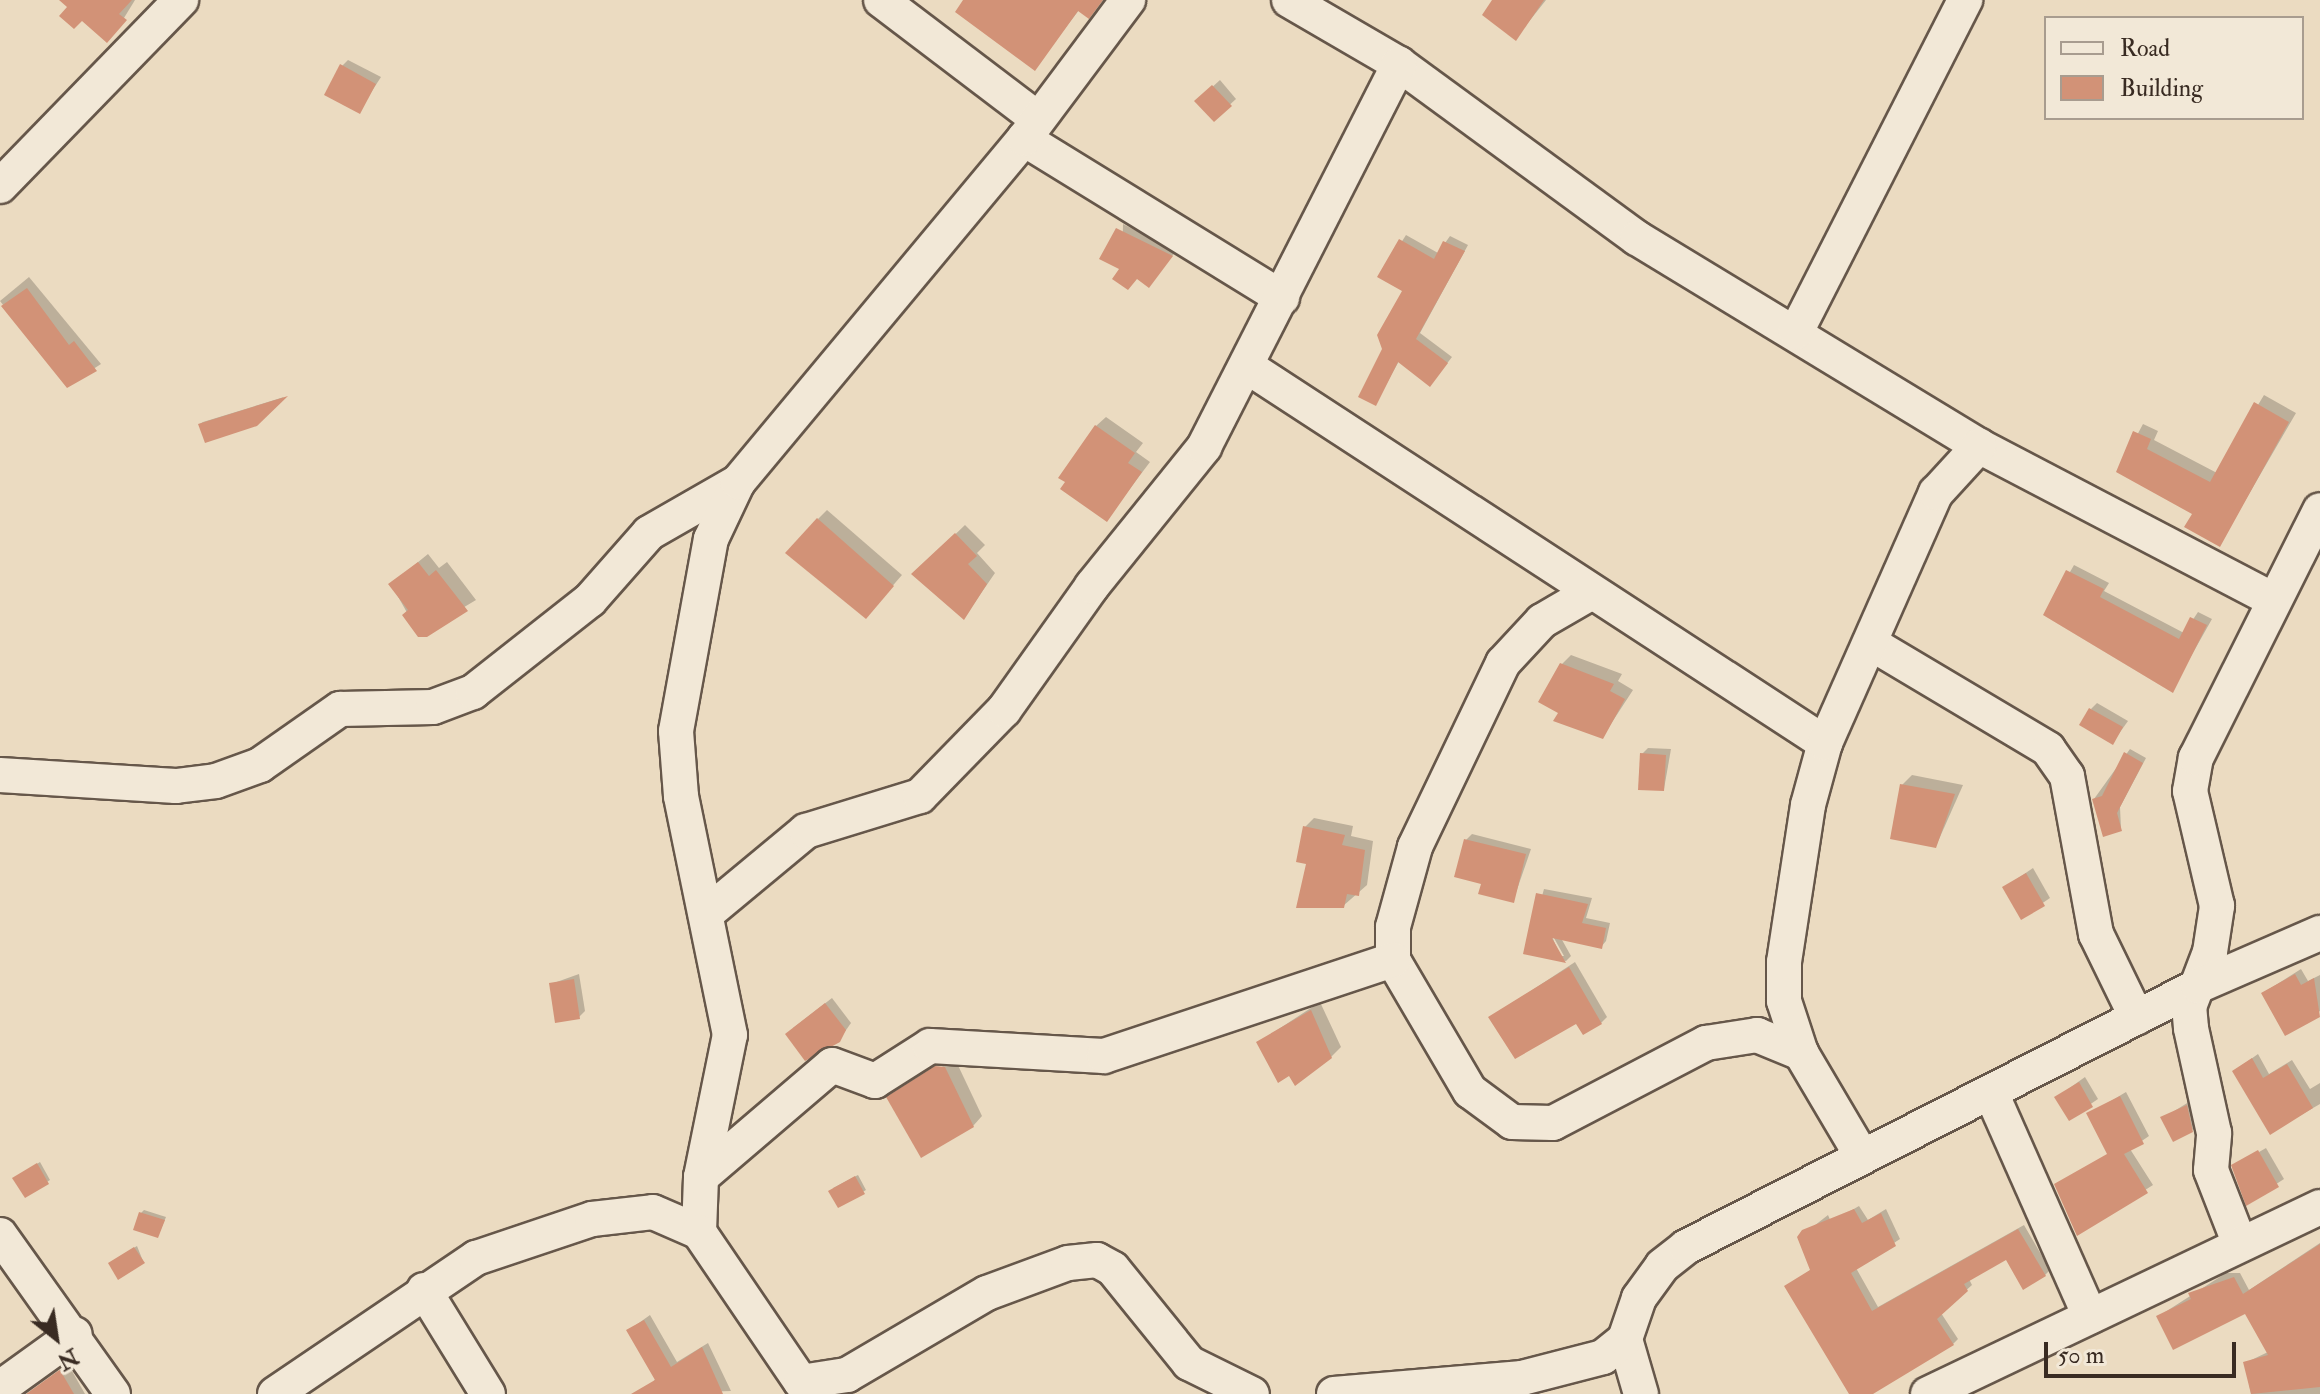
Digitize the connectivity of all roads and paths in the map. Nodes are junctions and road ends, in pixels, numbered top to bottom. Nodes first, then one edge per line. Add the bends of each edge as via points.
1 (181, 0) edge
2 (881, 0) edge
3 (1128, 0) edge
4 (1289, 0) edge
5 (1965, 0) edge
6 (1399, 64) junction
7 (1031, 129) junction
8 (0, 186) edge
9 (1282, 298) junction
10 (1796, 332) junction
11 (1248, 367) junction
12 (1979, 446) junction
13 (738, 482) junction
14 (2320, 510) edge
15 (1592, 592) junction
16 (2272, 599) junction
17 (1872, 644) junction
18 (1825, 743) junction
19 (0, 775) edge
20 (706, 914) junction
21 (2320, 933) edge
22 (1393, 960) junction
23 (2198, 986) junction
24 (2137, 1018) junction
25 (1801, 1053) junction
26 (1992, 1095) junction
27 (1862, 1156) junction
28 (701, 1177) junction
29 (2320, 1207) edge
30 (699, 1232) junction
31 (0, 1235) edge
32 (2239, 1242) junction
33 (424, 1290) junction
34 (2090, 1316) junction
35 (75, 1334) junction
36 (1625, 1339) junction
37 (0, 1388) edge
38 (795, 1388) edge
39 (113, 1394) edge
40 (275, 1394) edge
41 (488, 1394) edge
42 (1252, 1394) edge
43 (1334, 1394) edge
44 (1641, 1394) edge
45 (1928, 1394) edge

1 - 8 street
2 - 7 street
3 - 7 street
4 - 6 street
5 - 10 street
6 - 9 street
6 - 10 street via 1637,238
7 - 9 street
7 - 13 street
9 - 11 street
10 - 12 street
11 - 15 street
11 - 20 street via 1204,447 942,781 920,796 806,831
12 - 16 street
12 - 17 street via 1936,493
13 - 19 street via 649,533 590,600 527,654 446,702 340,709 260,765 216,781 176,786
13 - 20 street via 711,539 676,731
14 - 16 street
15 - 18 street
15 - 22 street via 1542,621 1503,663 1415,847 1393,927
16 - 23 street via 2196,758 2190,791 2217,906
17 - 18 street
17 - 24 street via 2048,749 2067,776 2096,934
18 - 25 street via 1808,805 1784,962 1784,1001
20 - 28 street via 730,1035
21 - 23 street
22 - 25 street via 1470,1091 1512,1122 1534,1128 1706,1043 1757,1035
22 - 28 street via 1104,1056 930,1046 875,1081 832,1065
23 - 24 street
23 - 32 street via 2189,1007 2214,1133 2211,1170
24 - 26 street
25 - 27 street
26 - 27 street
26 - 34 street
27 - 36 street via 1686,1247 1639,1298
28 - 30 street
29 - 32 street
30 - 33 street via 653,1212 592,1219 518,1240
30 - 38 street
31 - 35 street
32 - 34 street
33 - 40 street
33 - 41 street
34 - 45 street
35 - 37 street
35 - 39 street
36 - 43 street via 1564,1371
36 - 44 street
38 - 42 street via 847,1375 987,1293 1068,1263 1097,1260 1113,1269 1189,1363

